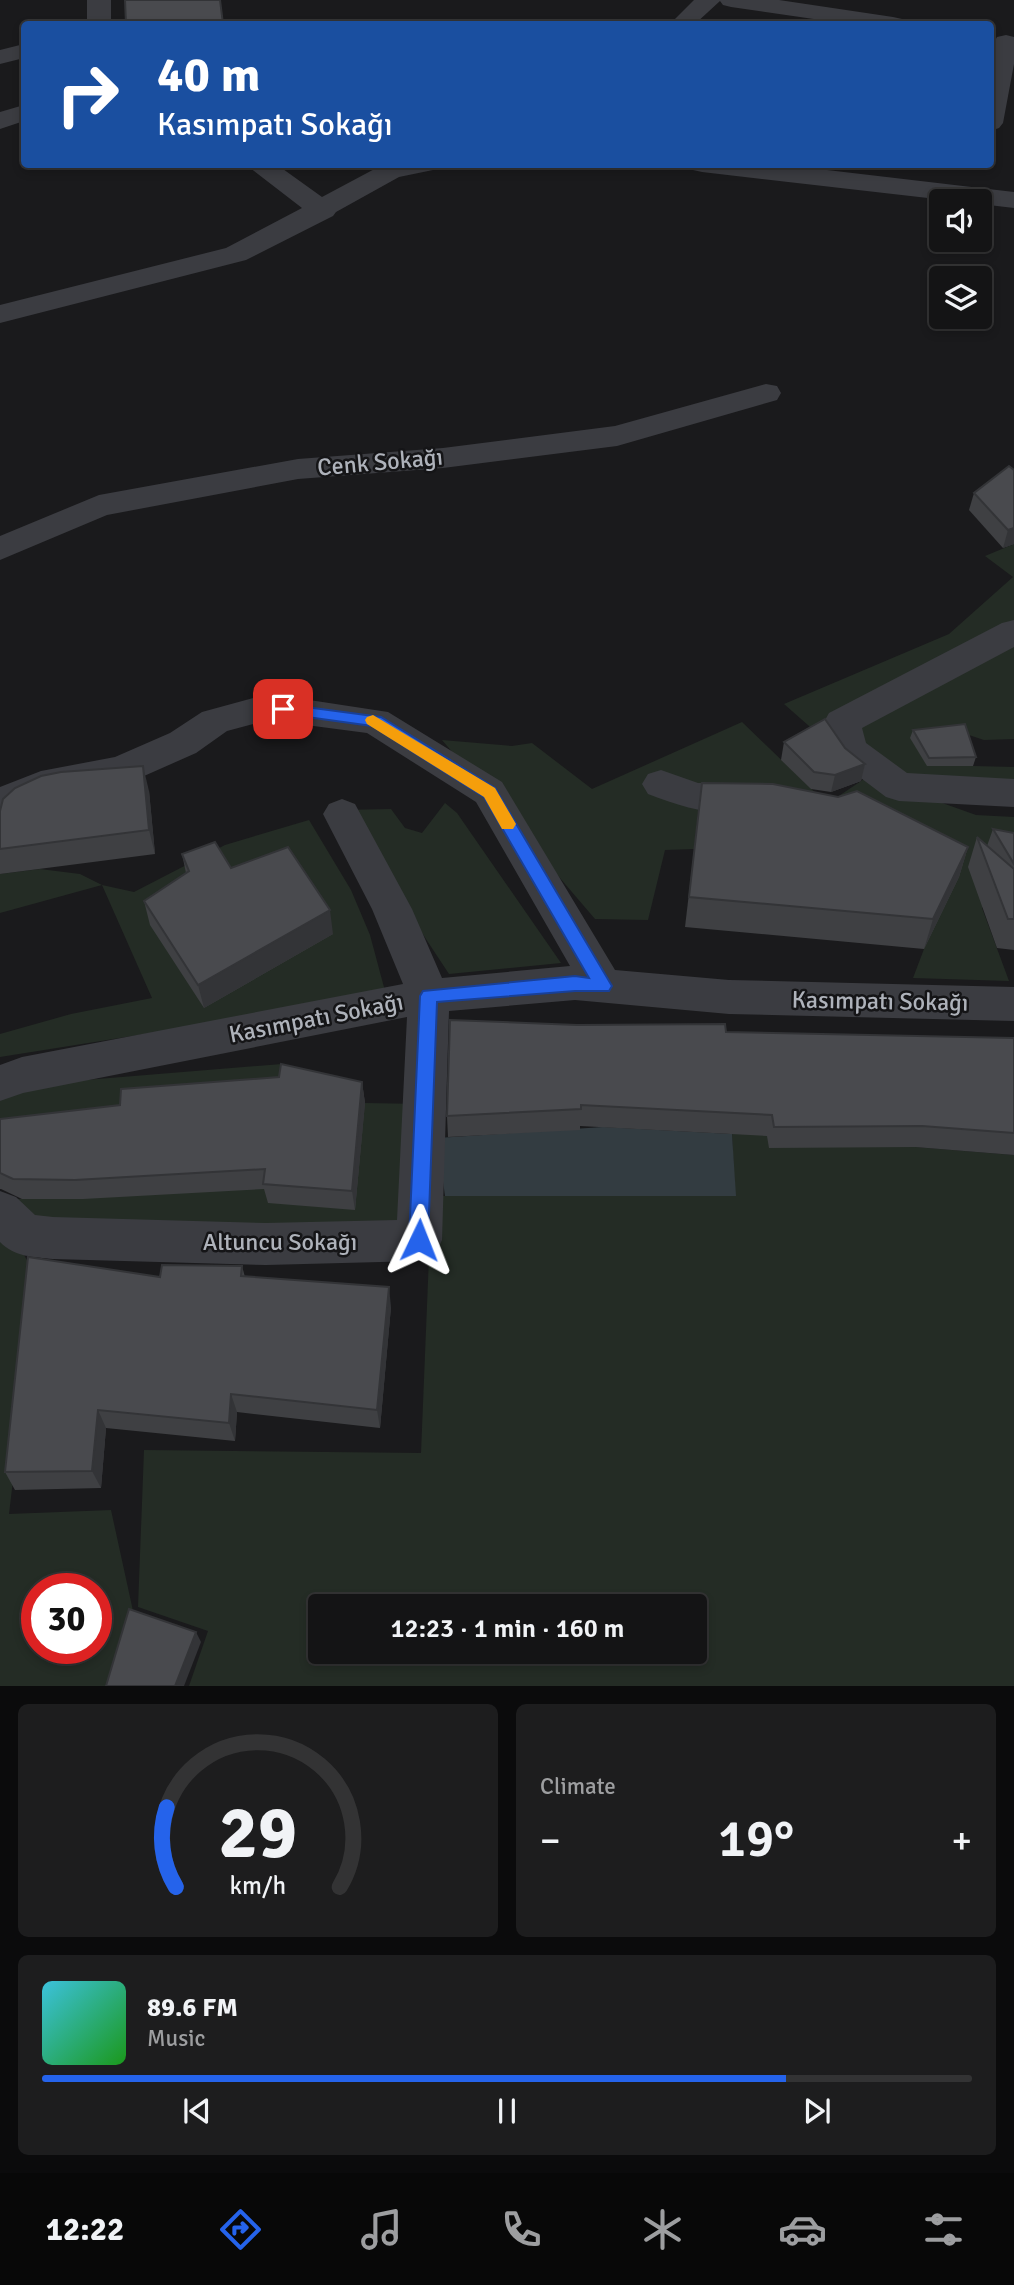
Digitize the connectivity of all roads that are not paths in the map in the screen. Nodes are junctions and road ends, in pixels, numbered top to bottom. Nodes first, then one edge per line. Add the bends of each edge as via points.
1 (99, 0) edge
2 (708, 0) edge
3 (731, 0) edge
4 (99, 21) edge
5 (685, 21) edge
6 (873, 21) edge
7 (1004, 41) edge
8 (21, 52) edge
9 (0, 57) edge
10 (994, 98) edge
11 (21, 114) edge
12 (0, 121) edge
13 (264, 168) edge
14 (406, 168) edge
15 (755, 168) edge
16 (1014, 200) edge
17 (323, 210) junction
18 (0, 314) edge
19 (766, 393) dead end
20 (0, 549) edge
21 (1014, 632) edge
22 (661, 784) dead end
23 (1014, 793) edge
24 (781, 801) edge
25 (0, 810) edge
26 (342, 814) dead end
27 (603, 986) junction
28 (429, 996) junction
29 (1014, 1004) edge
30 (0, 1083) edge
31 (0, 1211) edge

1 - 4 street
2 - 5 street
3 - 6 street
7 - 10 street
8 - 9 street
11 - 12 street
13 - 17 street
14 - 17 street via 391,171
15 - 16 street via 980,185
17 - 18 street via 236,254
19 - 20 street, Cenk Sokağı via 617,436 443,458 298,469 99,506
21 - 23 street via 842,722 850,750 882,792
22 - 24 street via 696,797
25 - 27 street via 8,800 41,785 122,771 183,743 215,721 257,710 376,721 489,792
26 - 28 street, Altuncu Sokağı via 392,909
27 - 28 street, Kasımpatı Sokağı via 575,984
27 - 29 street, Kasımpatı Sokağı via 729,997
28 - 30 street, Kasımpatı Sokağı
28 - 31 street, Altuncu Sokağı via 419,1240 266,1244 53,1238 24,1235

